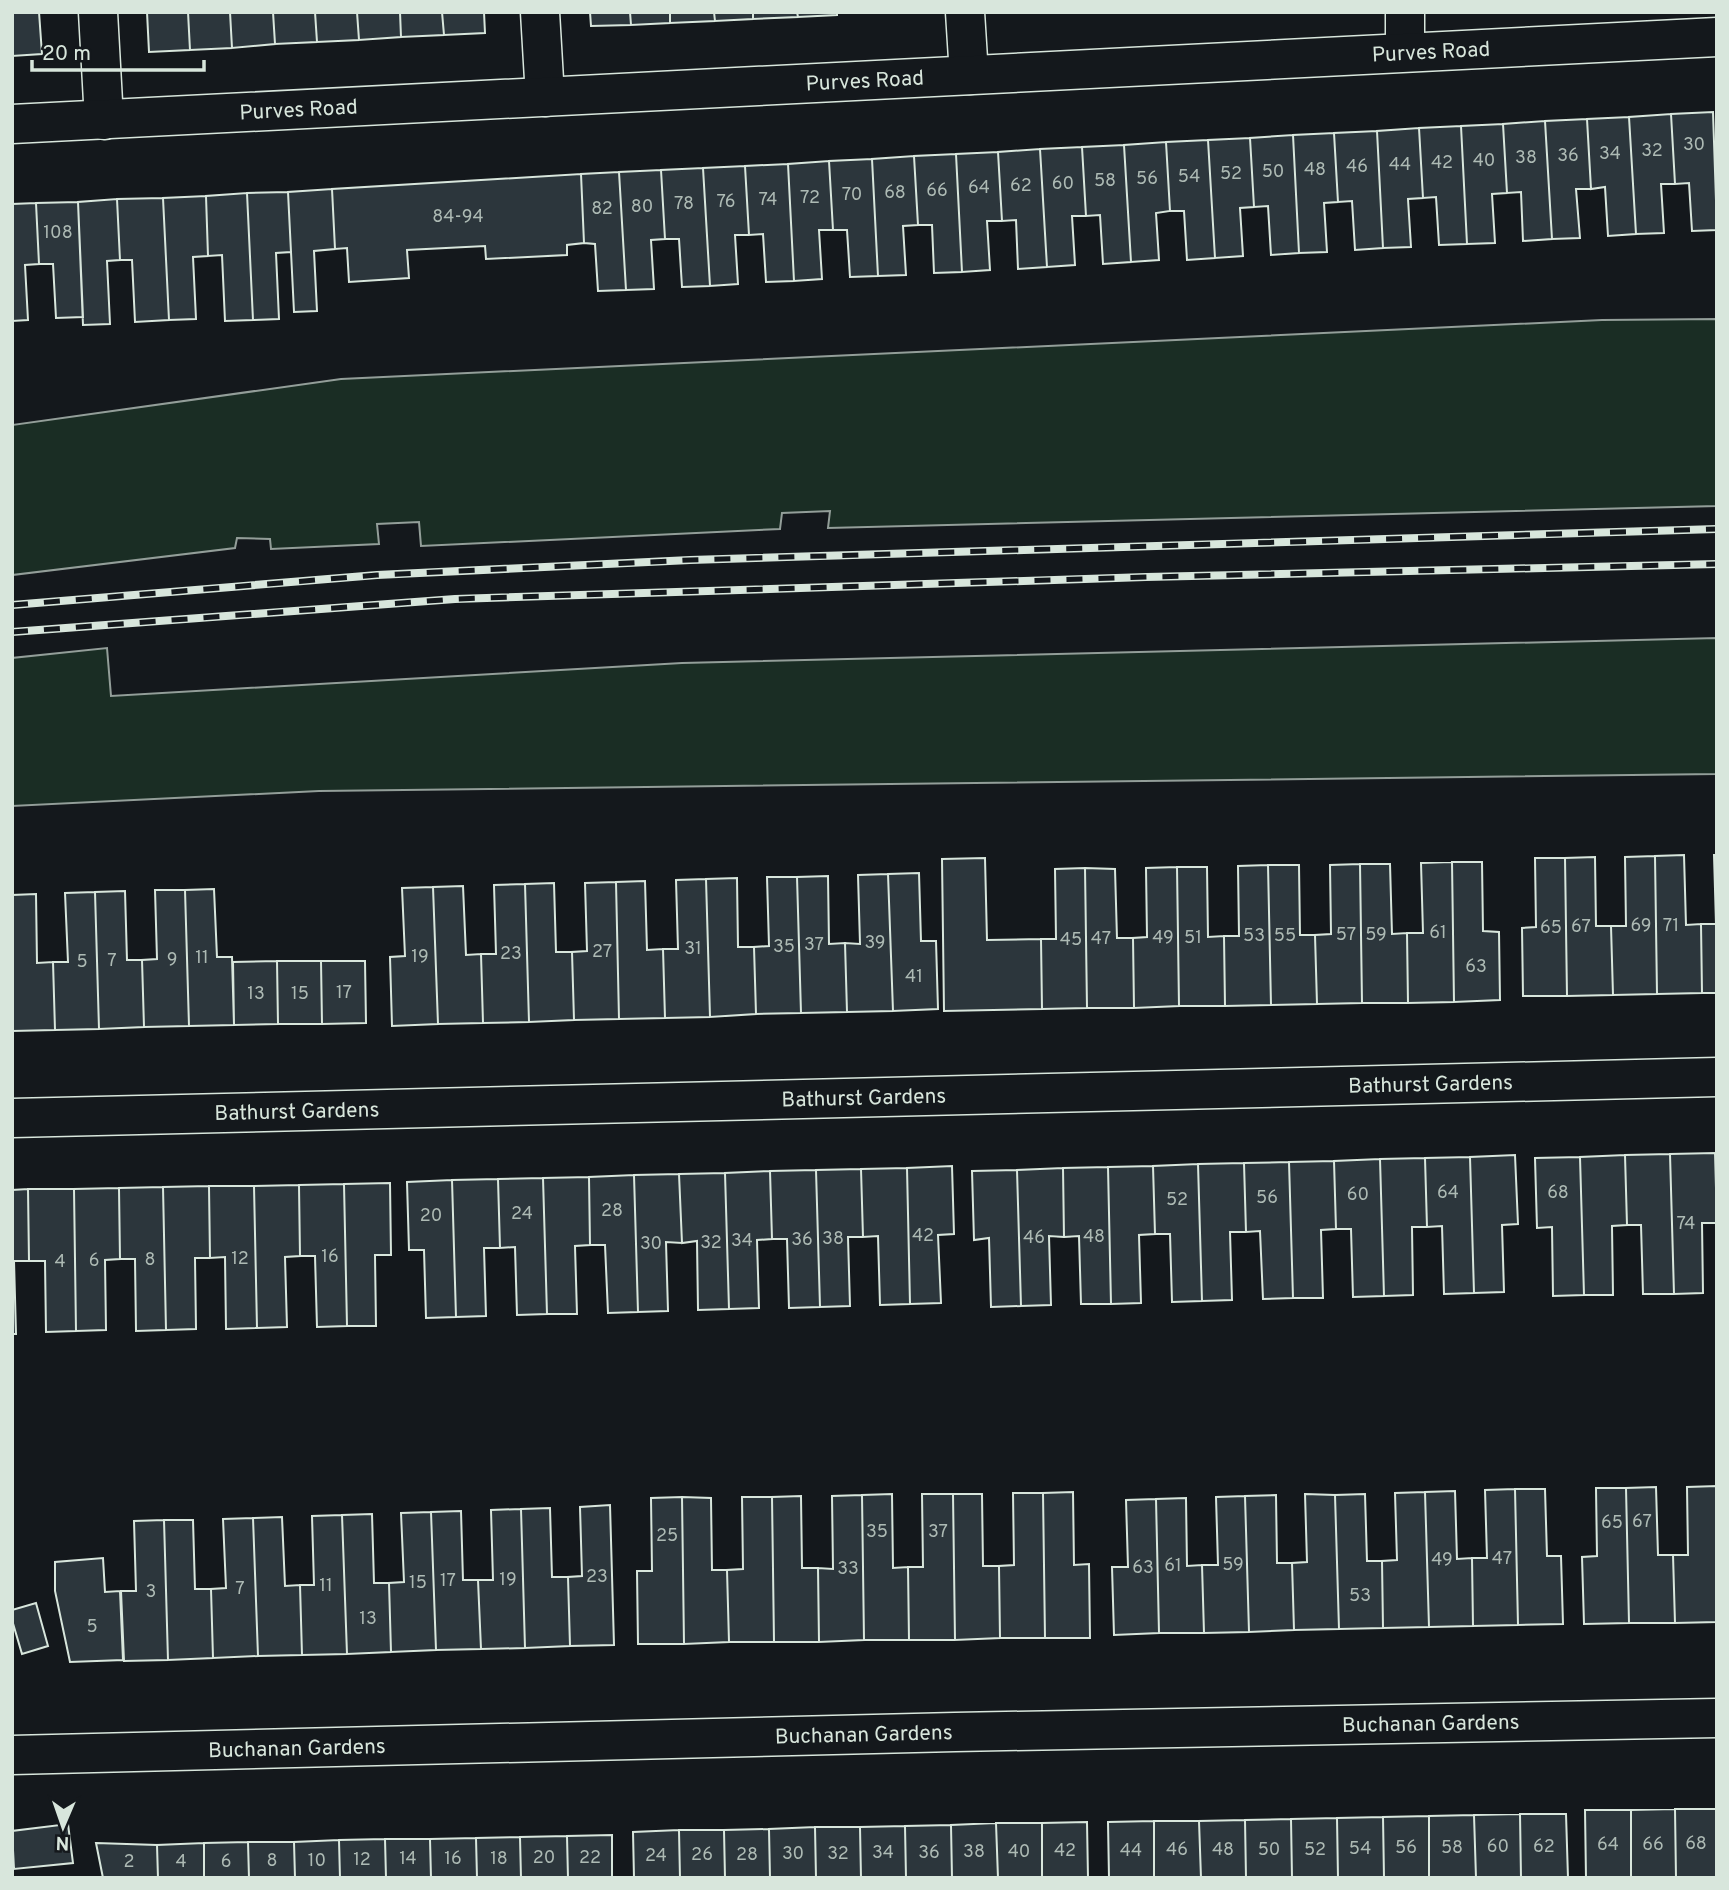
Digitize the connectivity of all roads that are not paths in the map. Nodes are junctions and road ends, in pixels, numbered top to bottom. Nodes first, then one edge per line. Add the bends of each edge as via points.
1 (98, 12) edge
2 (540, 12) edge
3 (965, 12) edge
4 (1405, 12) edge
5 (1717, 37) edge
6 (1405, 52) junction
7 (969, 75) junction
8 (545, 97) junction
9 (104, 120) junction
10 (12, 124) edge
11 (1717, 1077) edge
12 (12, 1118) edge
13 (1717, 1718) edge
14 (12, 1755) edge

1 - 9 street
2 - 8 street
3 - 7 street
4 - 6 street
5 - 6 street, Purves Road
6 - 7 street, Purves Road
7 - 8 street, Purves Road
8 - 9 street, Purves Road
9 - 10 street, Purves Road
11 - 12 street, Bathurst Gardens
13 - 14 street, Buchanan Gardens

